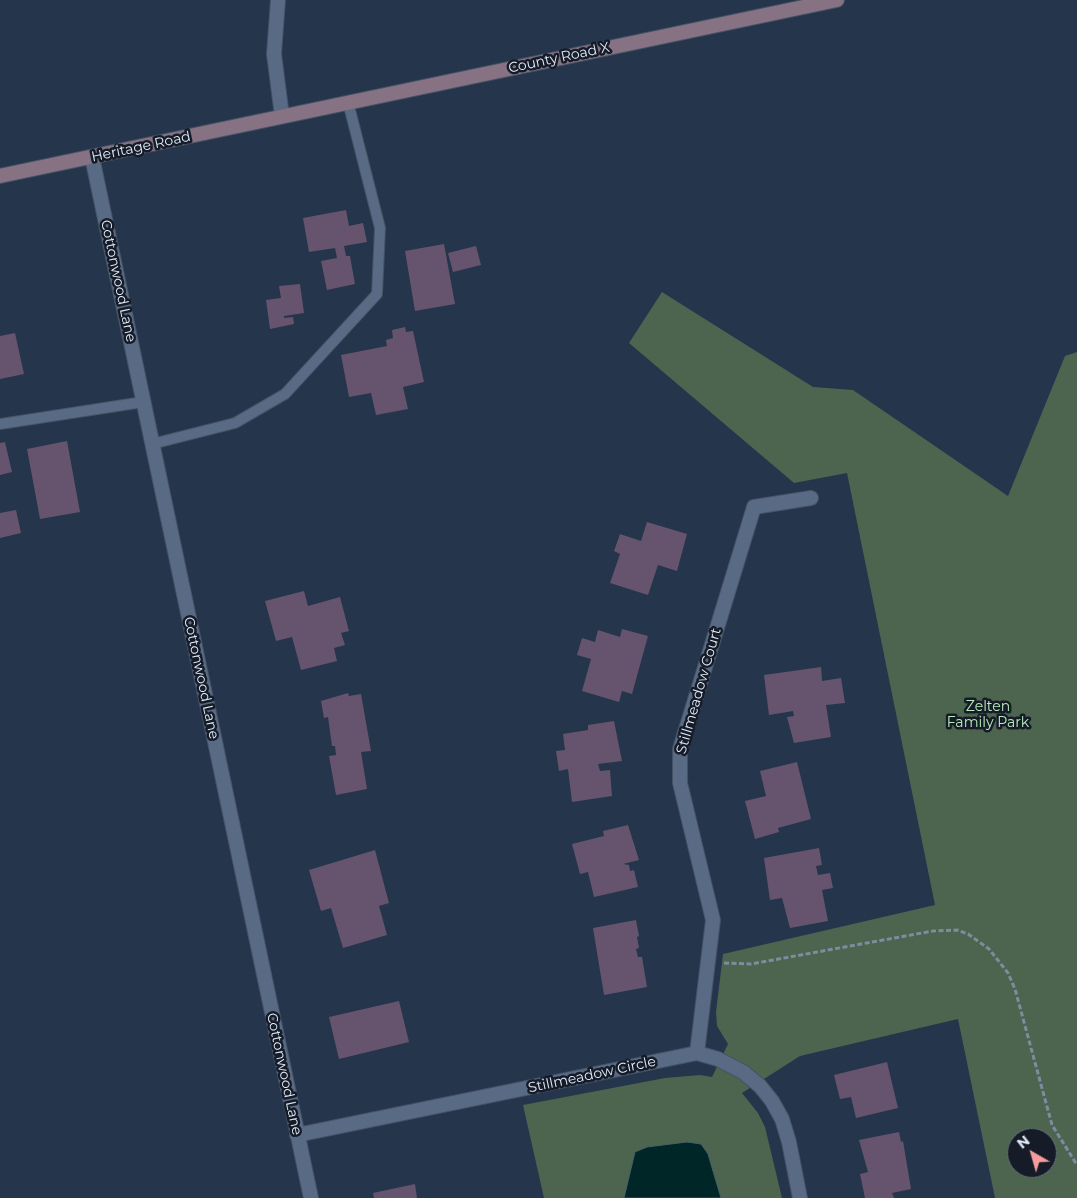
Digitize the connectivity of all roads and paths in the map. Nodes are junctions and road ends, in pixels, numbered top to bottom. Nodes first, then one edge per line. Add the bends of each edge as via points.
1 (278, 0) edge
2 (836, 0) edge
3 (348, 102) junction
4 (282, 116) junction
5 (92, 157) junction
6 (0, 176) edge
7 (143, 402) junction
8 (0, 424) edge
9 (152, 444) junction
10 (811, 498) dead end
11 (709, 962) junction
12 (697, 1053) junction
13 (297, 1135) junction
14 (1077, 1165) edge
15 (311, 1198) edge
16 (800, 1198) edge

1 - 4 street via 274,54
2 - 3 main road, County Road X
3 - 4 main road, County Road X
3 - 9 lane via 380,228 377,294 285,394 235,423
4 - 5 main road, Heritage Road
5 - 6 main road, Heritage Road
5 - 7 street, Cottonwood Lane
7 - 8 lane
7 - 9 street, Cottonwood Lane
9 - 13 street, Cottonwood Lane
10 - 11 street, Stillmeadow Court via 754,507 680,749 680,784 712,909
11 - 12 street, Stillmeadow Court
11 - 14 path via 752,964 933,931 957,930 968,934 989,949 1008,973 1052,1125
12 - 13 street, Stillmeadow Circle
12 - 16 street, Stillmeadow Circle via 743,1072 772,1101 782,1119
13 - 15 street, Cottonwood Lane

